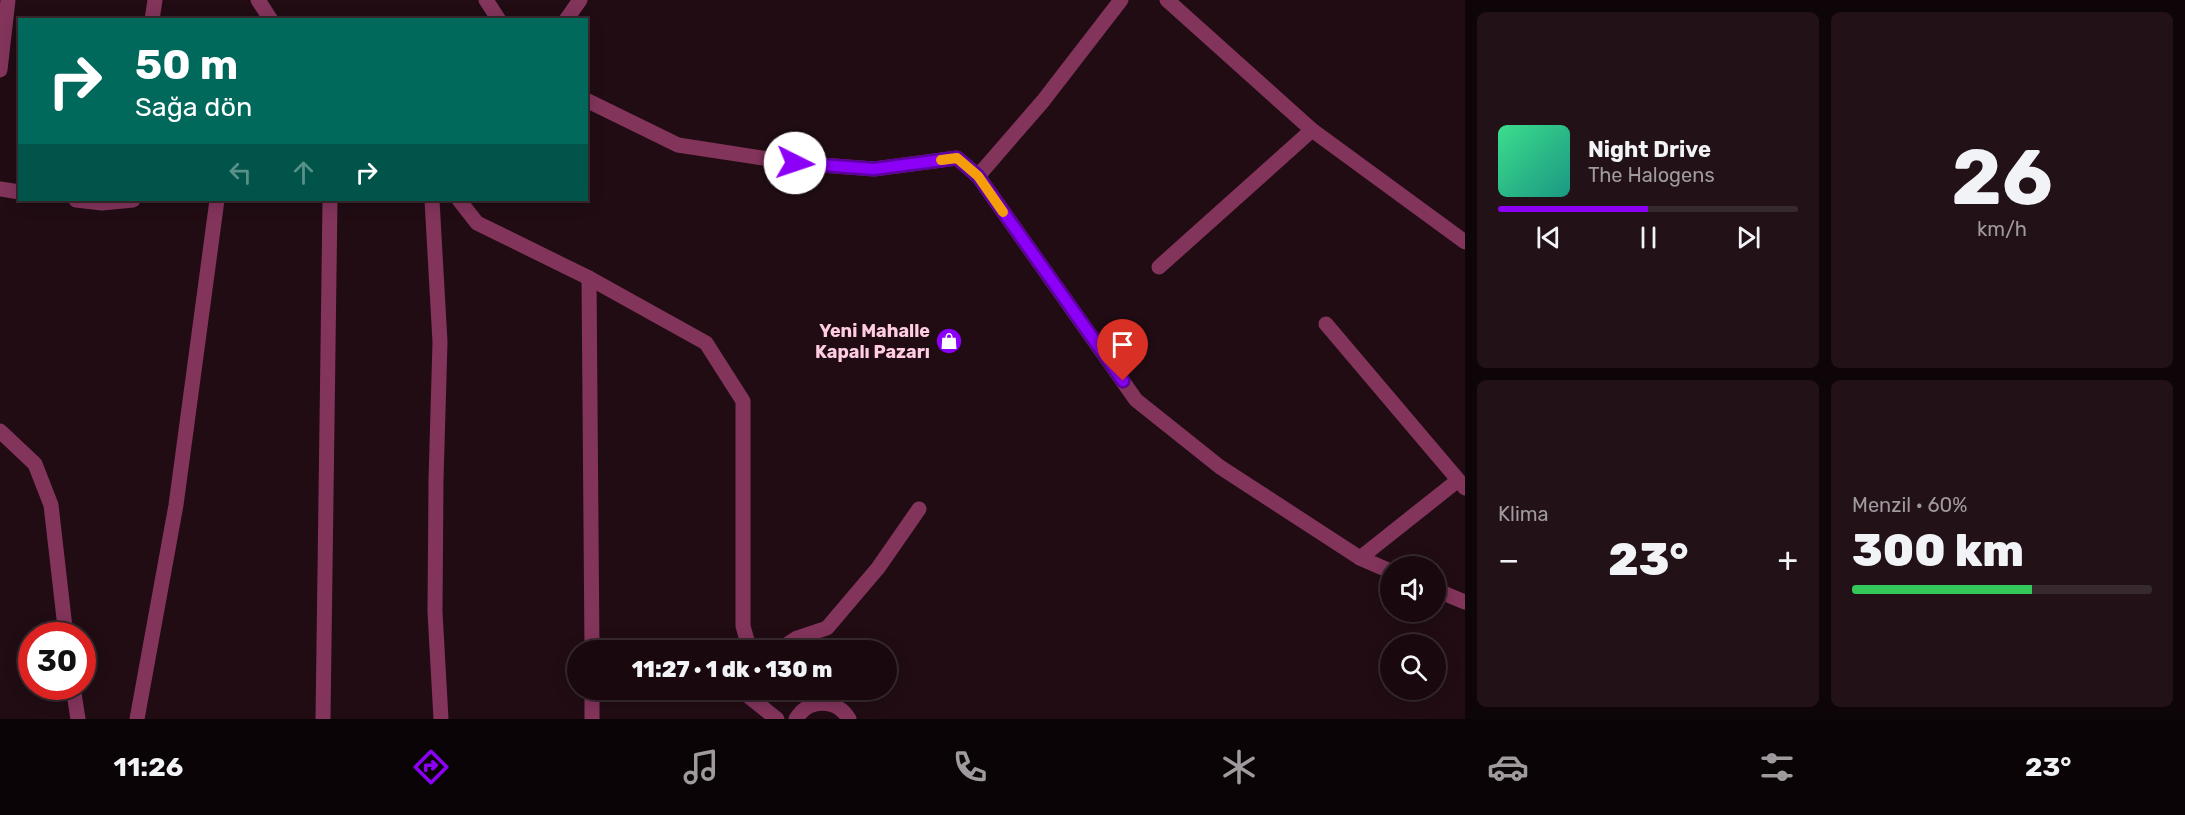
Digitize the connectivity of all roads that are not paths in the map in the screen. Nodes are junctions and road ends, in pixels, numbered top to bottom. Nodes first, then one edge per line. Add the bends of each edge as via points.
1 (8, 0) edge
2 (155, 0) edge
3 (258, 0) edge
4 (486, 0) edge
5 (580, 0) edge
6 (1121, 0) edge
7 (1167, 0) edge
8 (152, 18) edge
9 (270, 18) edge
10 (498, 18) edge
11 (567, 18) edge
12 (2, 35) edge
13 (0, 70) edge
14 (588, 101) edge
15 (1312, 130) junction
16 (978, 176) junction
17 (0, 189) edge
18 (18, 192) edge
19 (85, 201) edge
20 (123, 201) edge
21 (217, 201) edge
22 (330, 201) edge
23 (432, 201) edge
24 (460, 201) edge
25 (1465, 242) edge
26 (1159, 267) dead end
27 (589, 278) junction
28 (1326, 324) dead end
29 (0, 431) edge
30 (1461, 484) edge
31 (919, 509) dead end
32 (1360, 558) junction
33 (1380, 567) edge
34 (1446, 594) edge
35 (1465, 602) edge
36 (64, 622) edge
37 (592, 640) edge
38 (747, 640) edge
39 (794, 640) edge
40 (75, 700) edge
41 (592, 700) edge
42 (753, 700) edge
43 (845, 714) edge
44 (78, 719) edge
45 (137, 719) edge
46 (323, 719) edge
47 (441, 719) edge
48 (592, 719) edge
49 (777, 719) edge
50 (796, 719) edge
51 (855, 719) edge

1 - 12 street
2 - 8 street
3 - 9 street
4 - 10 street
5 - 11 street
6 - 16 street via 1042,102
7 - 15 street
12 - 13 street
14 - 16 street via 678,146 795,163 874,169 957,158
15 - 25 street
15 - 26 street
16 - 32 street via 1136,400 1220,467
17 - 18 street
19 - 20 street
21 - 45 street via 176,505
22 - 46 street
23 - 47 street via 440,342 435,612
24 - 27 street via 477,223
27 - 37 street
27 - 38 street via 706,343 743,401 743,626
28 - 30 street
29 - 36 street via 35,464 51,505
30 - 32 street
31 - 39 street via 878,568 827,628
32 - 33 street
34 - 35 street
40 - 44 street
41 - 48 street
42 - 49 street
43 - 50 street via 823,702 805,708
43 - 51 street

